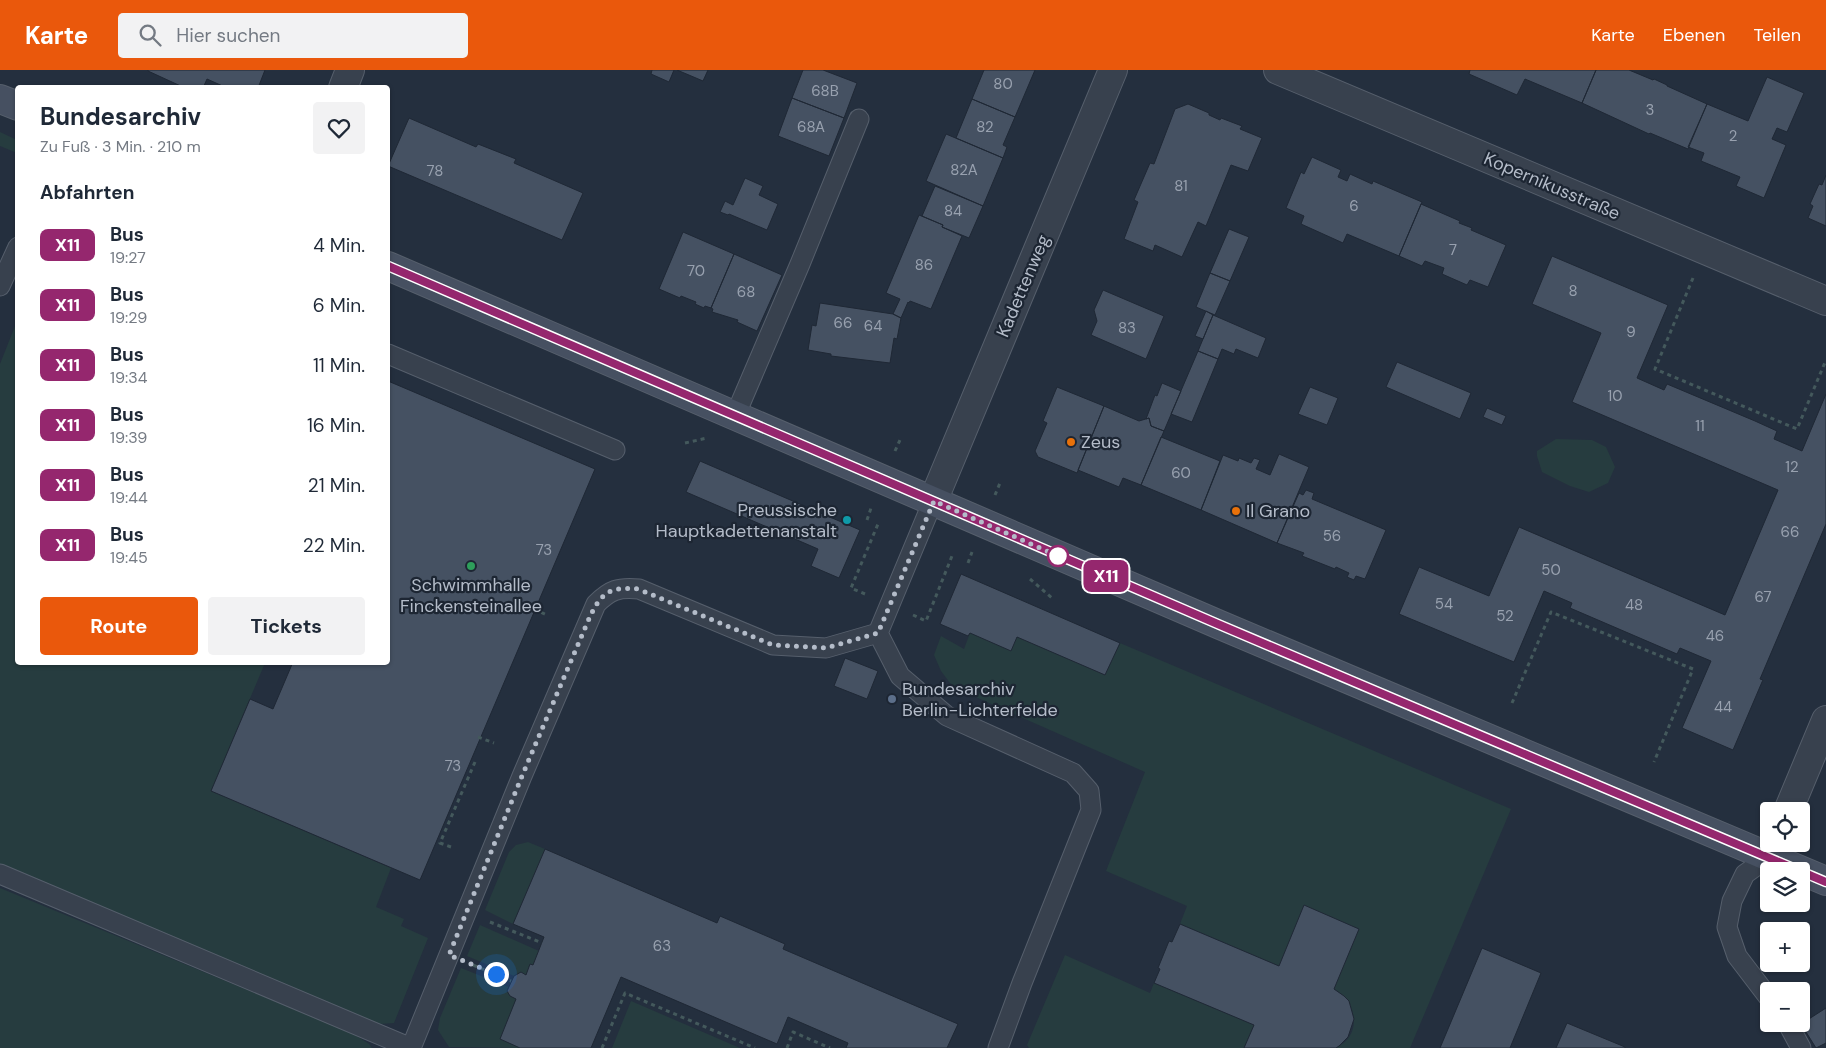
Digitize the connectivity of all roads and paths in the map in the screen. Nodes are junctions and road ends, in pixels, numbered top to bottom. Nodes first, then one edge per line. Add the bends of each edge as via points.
1 (350, 70) edge
2 (1113, 70) edge
3 (1278, 70) edge
4 (344, 85) edge
5 (0, 99) edge
6 (15, 105) edge
7 (859, 119) dead end
8 (15, 254) edge
9 (390, 267) edge
10 (1696, 273) dead end
11 (0, 286) edge
12 (1826, 301) edge
13 (390, 355) edge
14 (1826, 360) edge
15 (735, 416) junction
16 (900, 440) dead end
17 (616, 450) dead end
18 (895, 452) dead end
19 (1000, 483) dead end
20 (995, 496) dead end
21 (934, 501) junction
22 (872, 505) dead end
23 (867, 520) dead end
24 (878, 524) dead end
25 (974, 547) dead end
26 (952, 556) dead end
27 (968, 563) dead end
28 (865, 594) dead end
29 (534, 609) dead end
30 (910, 614) dead end
31 (547, 615) dead end
32 (878, 633) junction
33 (1512, 703) dead end
34 (1826, 720) edge
35 (478, 737) dead end
36 (494, 744) dead end
37 (475, 762) dead end
38 (1654, 762) dead end
39 (1792, 802) edge
40 (1760, 846) edge
41 (451, 847) dead end
42 (1769, 852) edge
43 (1774, 852) edge
44 (0, 874) edge
45 (1826, 882) edge
46 (466, 912) junction
47 (542, 943) dead end
48 (449, 955) junction
49 (511, 981) dead end
50 (1760, 986) edge
51 (1792, 1032) edge
52 (411, 1048) edge
53 (602, 1048) edge
54 (755, 1048) edge
55 (787, 1048) edge
56 (830, 1048) edge
57 (998, 1048) edge
58 (1801, 1048) edge

1 - 4 street
2 - 21 street, Kadettenweg
3 - 12 street, Kopernikusstraße
5 - 6 street
7 - 15 lane
8 - 11 lane
9 - 15 street
10 - 14 path via 1655,369 1797,429
13 - 17 lane
15 - 21 street
16 - 18 path
19 - 20 path
21 - 32 lane
21 - 40 street via 1220,625
22 - 23 path
24 - 28 path via 851,588
25 - 27 path
26 - 30 path via 926,620
29 - 31 path
32 - 46 lane via 826,648 773,645 638,589 622,587 606,593 592,613
32 - 57 lane via 900,676 947,716 1073,772 1089,791 1092,810
33 - 38 path via 1551,612 1693,669
34 - 39 street
35 - 36 path
37 - 41 path via 440,843
42 - 50 lane via 1744,874 1732,901 1727,927 1737,956
43 - 45 street
44 - 52 lane
46 - 47 path
46 - 48 lane
48 - 49 path
48 - 52 lane
51 - 58 lane
53 - 54 path via 625,994
55 - 56 path via 793,1032

